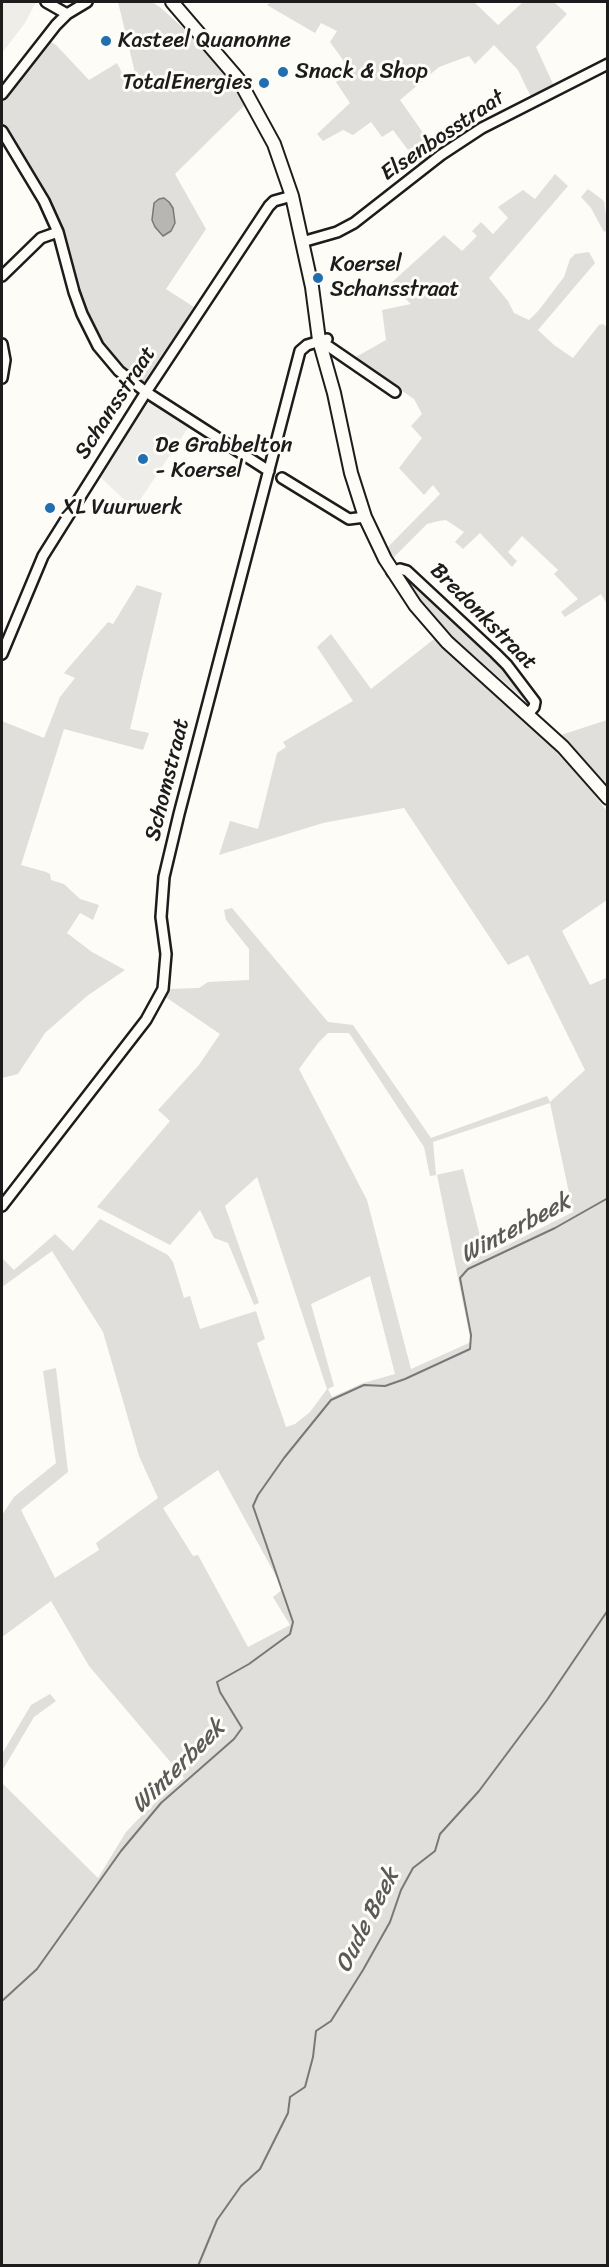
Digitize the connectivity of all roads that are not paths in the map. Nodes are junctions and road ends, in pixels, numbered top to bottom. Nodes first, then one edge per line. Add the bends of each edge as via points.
1 (45, 2) edge
2 (87, 2) edge
3 (161, 2) edge
4 (172, 2) edge
5 (67, 14) junction
6 (184, 18) junction
7 (608, 64) edge
8 (2, 94) edge
9 (2, 131) edge
10 (292, 196) junction
11 (58, 232) junction
12 (302, 242) junction
13 (2, 276) edge
14 (325, 341) junction
15 (2, 344) edge
16 (3, 358) edge
17 (2, 378) edge
18 (146, 392) junction
19 (395, 392) dead end
20 (269, 471) junction
21 (282, 478) dead end
22 (365, 517) junction
23 (392, 572) junction
24 (2, 654) edge
25 (528, 714) junction
26 (608, 798) edge
27 (2, 1206) edge

1 - 5 street
2 - 5 street
3 - 6 street, Bredonkstraat
4 - 6 street, Bredonkstraat
5 - 8 street
6 - 10 street, Bredonkstraat via 224,59 252,99 274,144
7 - 12 street, Elsenbosstraat via 482,128 354,223
9 - 11 street
10 - 12 street, Bredonkstraat
10 - 18 street, Schansstraat via 269,206
11 - 13 street via 41,238
11 - 18 street via 78,303 98,346
12 - 14 street, Bredonkstraat
14 - 19 street
14 - 20 street, Schomstraat via 300,351
14 - 22 street, Bredonkstraat via 351,473
15 - 16 street
16 - 17 street
18 - 20 street
18 - 24 street, Schansstraat via 43,556
20 - 27 street, Schomstraat via 164,877 163,989 146,1020
21 - 22 street via 349,519
22 - 23 street, Bredonkstraat
23 - 25 street via 447,642
23 - 25 street, Bredonkstraat via 406,571 495,653 535,702
25 - 26 street

